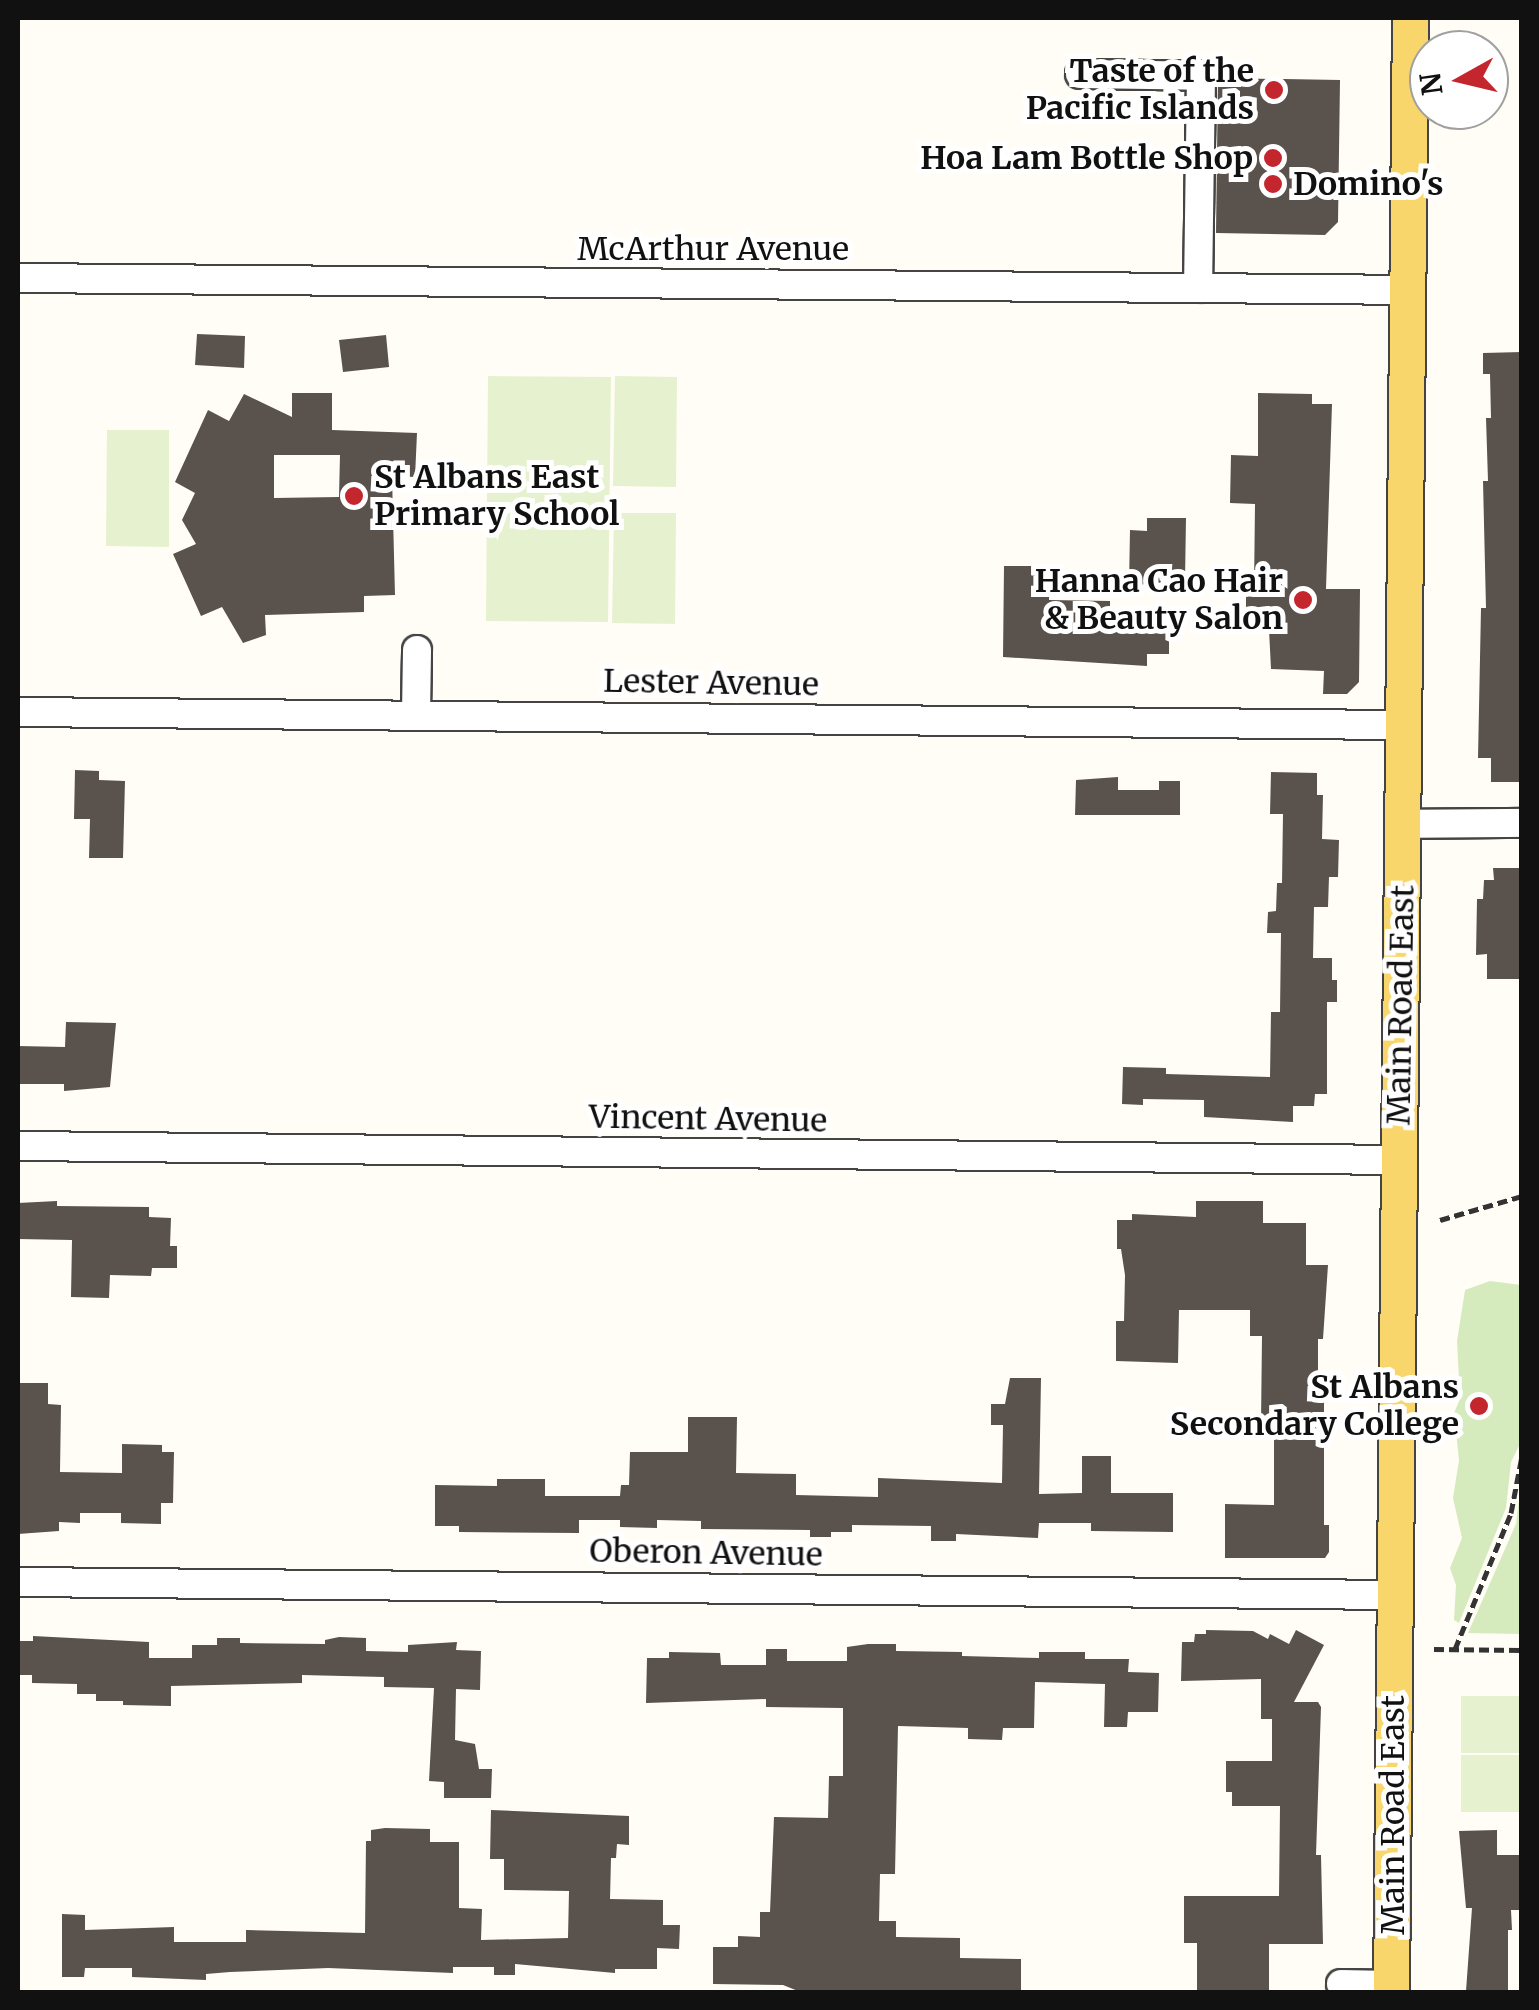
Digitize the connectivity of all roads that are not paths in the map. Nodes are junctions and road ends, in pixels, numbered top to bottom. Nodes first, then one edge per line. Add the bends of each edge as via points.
1 (1410, 18) edge
2 (1080, 74) dead end
3 (18, 278) edge
4 (1198, 288) junction
5 (1409, 290) junction
6 (417, 650) dead end
7 (18, 712) edge
8 (416, 716) junction
9 (1404, 725) junction
10 (1522, 823) edge
11 (1402, 824) junction
12 (18, 1146) edge
13 (1398, 1160) junction
14 (18, 1582) edge
15 (1394, 1595) junction
16 (1341, 1984) dead end
17 (1391, 1989) edge

1 - 5 main road, Main Road East
2 - 4 street via 1200,76
3 - 4 street, McArthur Avenue
4 - 5 street, McArthur Avenue
5 - 9 main road, Main Road East
6 - 8 street
7 - 8 street, Lester Avenue
8 - 9 street, Lester Avenue
9 - 11 main road, Main Road East
10 - 11 street
11 - 13 main road, Main Road East
12 - 13 street, Vincent Avenue
13 - 15 main road, Main Road East
14 - 15 street, Oberon Avenue
15 - 17 main road, Main Road East
16 - 17 street

